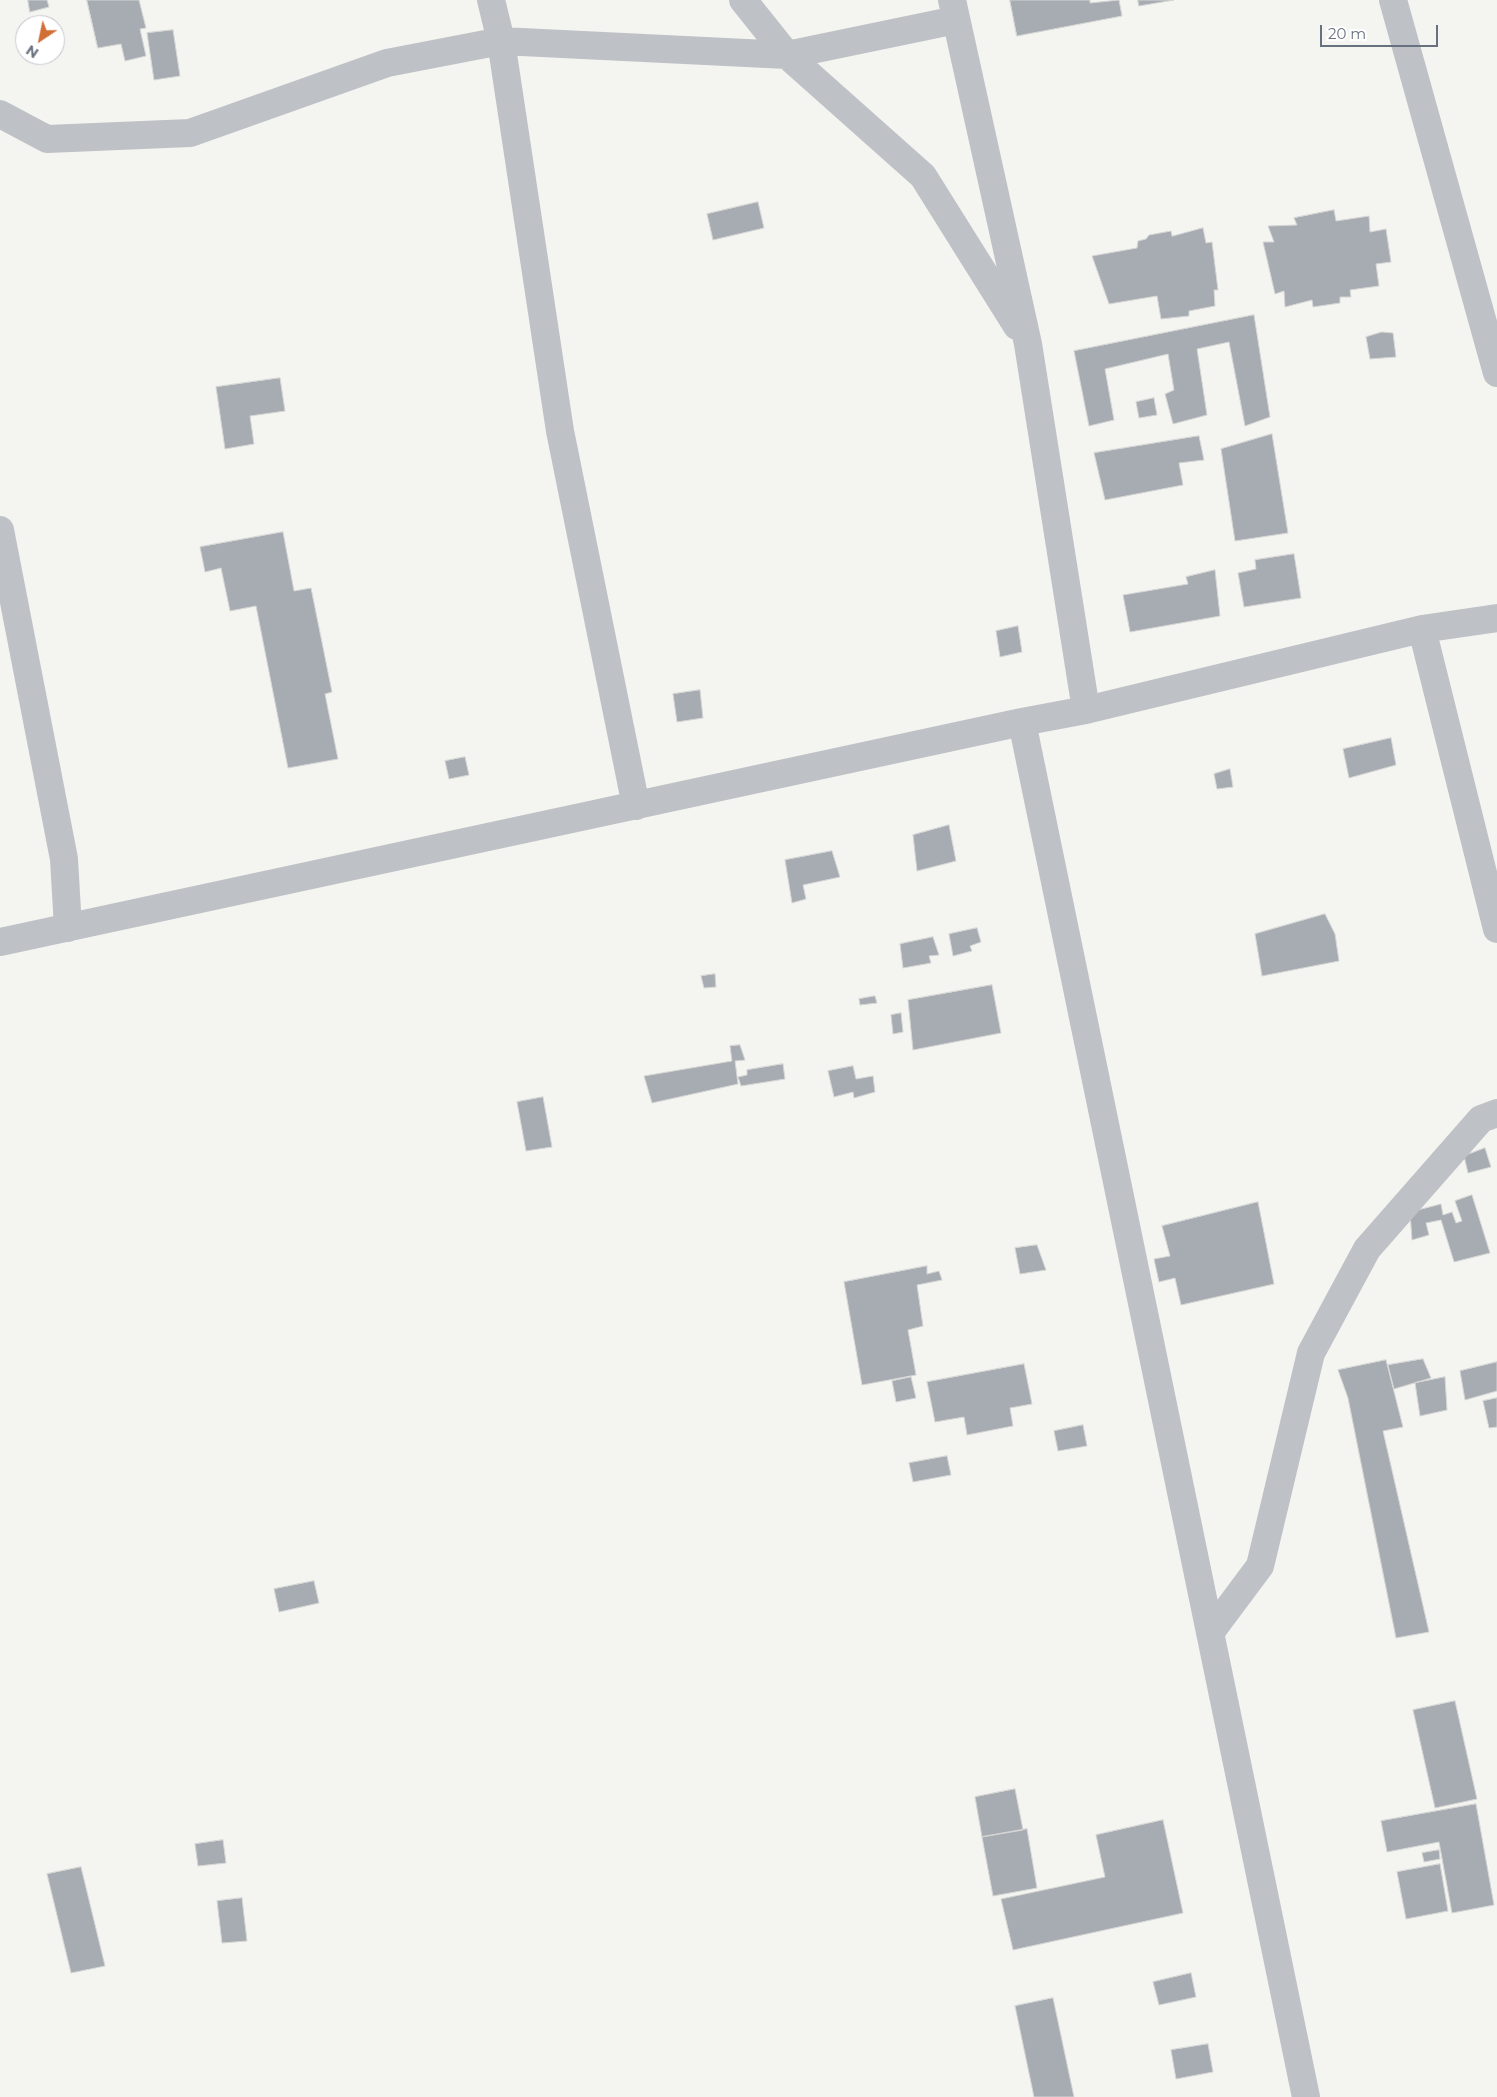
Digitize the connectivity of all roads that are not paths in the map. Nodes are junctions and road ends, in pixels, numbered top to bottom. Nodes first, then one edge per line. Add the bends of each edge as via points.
1 (491, 0) edge
2 (742, 0) edge
3 (1393, 0) edge
4 (954, 10) edge
5 (501, 41) junction
6 (787, 55) junction
7 (0, 114) edge
8 (1028, 344) junction
9 (1497, 373) edge
10 (0, 530) edge
11 (1497, 618) edge
12 (1422, 628) junction
13 (1086, 710) junction
14 (1022, 722) junction
15 (636, 806) junction
16 (68, 928) junction
17 (1497, 929) edge
18 (0, 942) edge
19 (1497, 1113) edge
20 (1210, 1633) junction
21 (1306, 2097) edge

1 - 5 street
2 - 6 street
3 - 9 street
4 - 6 street
4 - 8 street
5 - 6 street
5 - 7 street via 387,63 190,133 47,139
5 - 15 street via 560,431
6 - 8 street via 923,176
8 - 13 street
10 - 16 street via 64,859
11 - 12 street
12 - 13 street
12 - 17 street
13 - 14 street
14 - 15 street
14 - 20 street
15 - 16 street
16 - 18 street
19 - 20 street via 1481,1119 1367,1249 1311,1353 1260,1566
20 - 21 street

